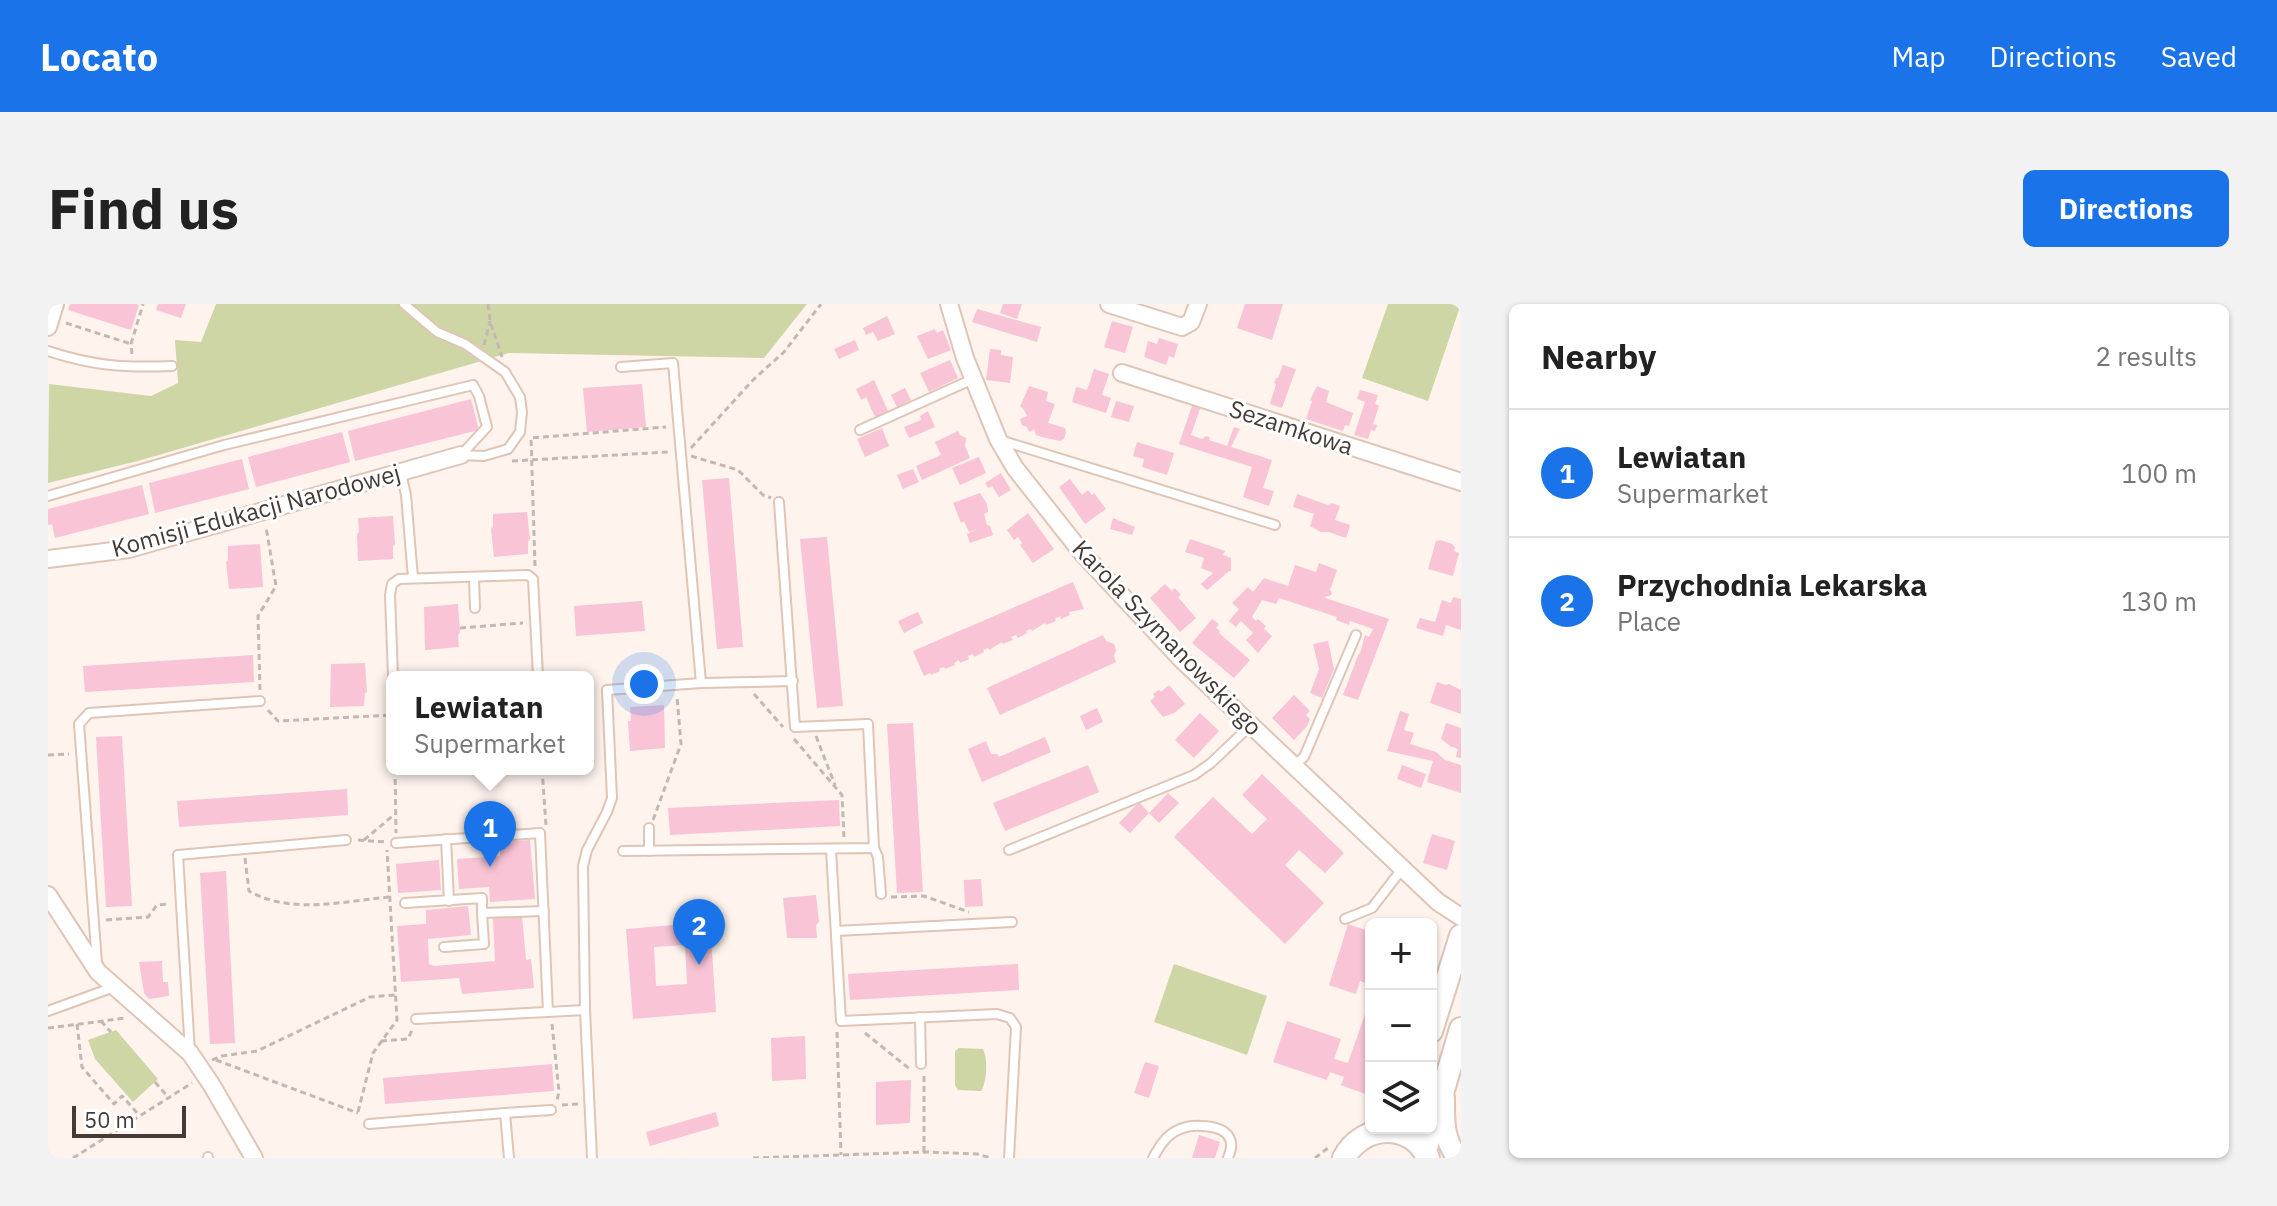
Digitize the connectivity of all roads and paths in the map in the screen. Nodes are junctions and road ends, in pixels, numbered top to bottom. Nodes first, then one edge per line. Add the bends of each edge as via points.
1 (143, 304) edge
2 (404, 304) edge
3 (488, 304) edge
4 (821, 304) edge
5 (949, 304) edge
6 (1109, 304) edge
7 (1198, 304) edge
8 (51, 316) edge
9 (131, 344) junction
10 (48, 351) edge
11 (172, 366) dead end
12 (621, 367) dead end
13 (134, 368) junction
14 (505, 372) junction
15 (1122, 373) dead end
16 (974, 379) junction
17 (678, 426) junction
18 (860, 430) dead end
19 (998, 439) junction
20 (680, 451) junction
21 (461, 455) junction
22 (506, 461) dead end
23 (531, 461) junction
24 (401, 473) junction
25 (1461, 482) edge
26 (48, 496) edge
27 (779, 502) joint
28 (264, 511) junction
29 (1275, 525) dead end
30 (48, 559) edge
31 (474, 577) junction
32 (413, 578) junction
33 (533, 579) junction
34 (475, 608) dead end
35 (535, 622) junction
36 (460, 628) dead end
37 (1356, 635) dead end
38 (393, 671) edge
39 (538, 671) edge
40 (793, 681) junction
41 (753, 682) junction
42 (701, 683) junction
43 (676, 685) junction
44 (260, 701) junction
45 (386, 715) edge
46 (1251, 725) junction
47 (812, 726) junction
48 (81, 753) junction
49 (48, 755) edge
50 (1294, 765) junction
51 (395, 775) edge
52 (542, 775) edge
53 (836, 788) junction
54 (396, 813) junction
55 (649, 828) joint
56 (396, 829) dead end
57 (540, 833) junction
58 (446, 839) junction
59 (346, 840) dead end
60 (389, 842) junction
61 (874, 848) junction
62 (244, 849) junction
63 (845, 849) junction
64 (831, 850) junction
65 (1009, 850) dead end
66 (623, 851) dead end
67 (649, 851) junction
68 (1403, 868) junction
69 (881, 894) joint
70 (48, 895) edge
71 (390, 897) junction
72 (449, 901) junction
73 (181, 903) junction
74 (405, 903) dead end
75 (544, 911) junction
76 (482, 913) junction
77 (1461, 917) edge
78 (1345, 919) dead end
79 (94, 921) junction
80 (1012, 922) dead end
81 (994, 923) junction
82 (836, 931) junction
83 (1461, 936) edge
84 (444, 947) dead end
85 (98, 972) junction
86 (115, 987) junction
87 (395, 995) junction
88 (585, 1010) junction
89 (48, 1011) edge
90 (550, 1012) junction
91 (1437, 1012) edge
92 (145, 1014) junction
93 (920, 1017) junction
94 (416, 1019) dead end
95 (863, 1020) junction
96 (101, 1021) junction
97 (841, 1021) junction
98 (77, 1024) junction
99 (48, 1028) edge
100 (1461, 1029) edge
101 (111, 1032) dead end
102 (405, 1039) dead end
103 (381, 1041) junction
104 (190, 1053) junction
105 (921, 1064) joint
106 (912, 1071) dead end
107 (205, 1075) junction
108 (155, 1082) dead end
109 (1443, 1088) junction
110 (169, 1097) junction
111 (589, 1104) junction
112 (551, 1110) dead end
113 (358, 1112) junction
114 (505, 1113) junction
115 (140, 1116) junction
116 (369, 1124) joint
117 (1368, 1134) edge
118 (1404, 1134) edge
119 (921, 1154) edge
120 (1426, 1154) edge
121 (841, 1155) junction
122 (73, 1158) edge
123 (254, 1158) edge
124 (509, 1158) edge
125 (592, 1158) edge
126 (753, 1158) edge
127 (991, 1158) edge
128 (1009, 1158) edge
129 (1153, 1158) edge
130 (1228, 1158) edge
131 (1344, 1158) edge
132 (1458, 1158) edge

1 - 9 path
2 - 14 lane via 437,332
3 - 14 path
4 - 20 path via 784,352 689,450
5 - 16 street, Karola Szymanowskiego
6 - 7 street via 1182,327 1191,322
8 - 9 path
9 - 13 path
10 - 13 lane
11 - 13 lane
12 - 17 lane via 673,363
14 - 21 lane via 520,397 520,432 508,449
15 - 25 street, Sezamkowa
16 - 18 lane
16 - 19 street, Karola Szymanowskiego
17 - 20 lane
17 - 23 path via 531,438
19 - 29 lane
19 - 46 street, Karola Szymanowskiego via 1083,554
20 - 23 path
20 - 27 path via 738,470 763,495
20 - 42 lane
21 - 24 street, Komisji Edukacji Narodowej
21 - 26 lane via 487,427 473,385 224,445
22 - 23 path
23 - 33 path
24 - 28 street, Komisji Edukacji Narodowej
24 - 32 lane
27 - 40 lane
28 - 30 street, Komisji Edukacji Narodowej via 129,549
28 - 44 path via 276,586 258,616
31 - 32 lane
31 - 33 lane
31 - 34 lane
32 - 38 lane via 392,584
33 - 35 lane
35 - 36 path
35 - 39 lane
37 - 50 lane via 1304,757
40 - 41 lane
40 - 47 lane via 795,727
41 - 42 lane
41 - 53 path via 755,695
42 - 43 lane
43 - 55 path via 681,744
43 - 88 lane via 607,690 613,788 610,807 583,866
44 - 45 path via 278,721
44 - 48 lane via 89,713 79,724
46 - 50 street, Karola Szymanowskiego
46 - 65 lane via 1194,775
47 - 53 path
47 - 61 lane via 868,724
48 - 49 path
48 - 79 lane
50 - 68 street, Karola Szymanowskiego
51 - 54 path
52 - 57 path via 546,825
53 - 63 path via 842,795
54 - 56 path
54 - 60 path via 363,840
55 - 67 lane
57 - 58 lane
57 - 75 lane
58 - 60 lane
58 - 72 lane
59 - 62 lane
60 - 71 path
61 - 63 lane
61 - 69 lane
62 - 71 path via 249,891 258,896 297,905
62 - 73 lane via 178,855
63 - 64 lane
64 - 67 lane
64 - 82 lane
66 - 67 lane
68 - 77 street, Karola Szymanowskiego
68 - 78 lane via 1372,908
69 - 81 path via 924,896
70 - 85 street
71 - 87 path
72 - 74 lane
72 - 76 lane via 482,898
73 - 79 path via 157,905 148,917
73 - 104 lane
75 - 76 lane
75 - 90 lane
76 - 84 lane via 484,944
79 - 85 lane
80 - 81 lane
81 - 82 lane
82 - 97 lane
83 - 91 main road
85 - 86 street
86 - 89 lane
86 - 92 street
87 - 103 path via 397,1020
87 - 113 path via 370,997 257,1051 216,1060
88 - 90 lane
88 - 111 lane
90 - 94 lane
90 - 111 path via 559,1092 554,1106
92 - 96 path
92 - 104 street
93 - 95 lane
93 - 105 lane
93 - 128 lane via 997,1014 1014,1022
95 - 97 lane
95 - 106 path via 865,1033
96 - 98 path
96 - 101 path
97 - 121 path via 836,1034
98 - 99 path
98 - 115 path via 82,1067 114,1104 122,1096
100 - 109 main road
102 - 103 path
103 - 113 path
104 - 107 street
105 - 119 path
107 - 110 path
107 - 123 street
108 - 110 path
109 - 120 main road
109 - 132 street via 1446,1136
110 - 115 path
111 - 125 lane
112 - 114 lane
113 - 116 path
114 - 116 lane
114 - 124 lane
115 - 122 path
117 - 131 main road
118 - 120 main road
119 - 121 path
119 - 127 path
121 - 126 path
129 - 130 lane via 1175,1131 1199,1125 1229,1137

